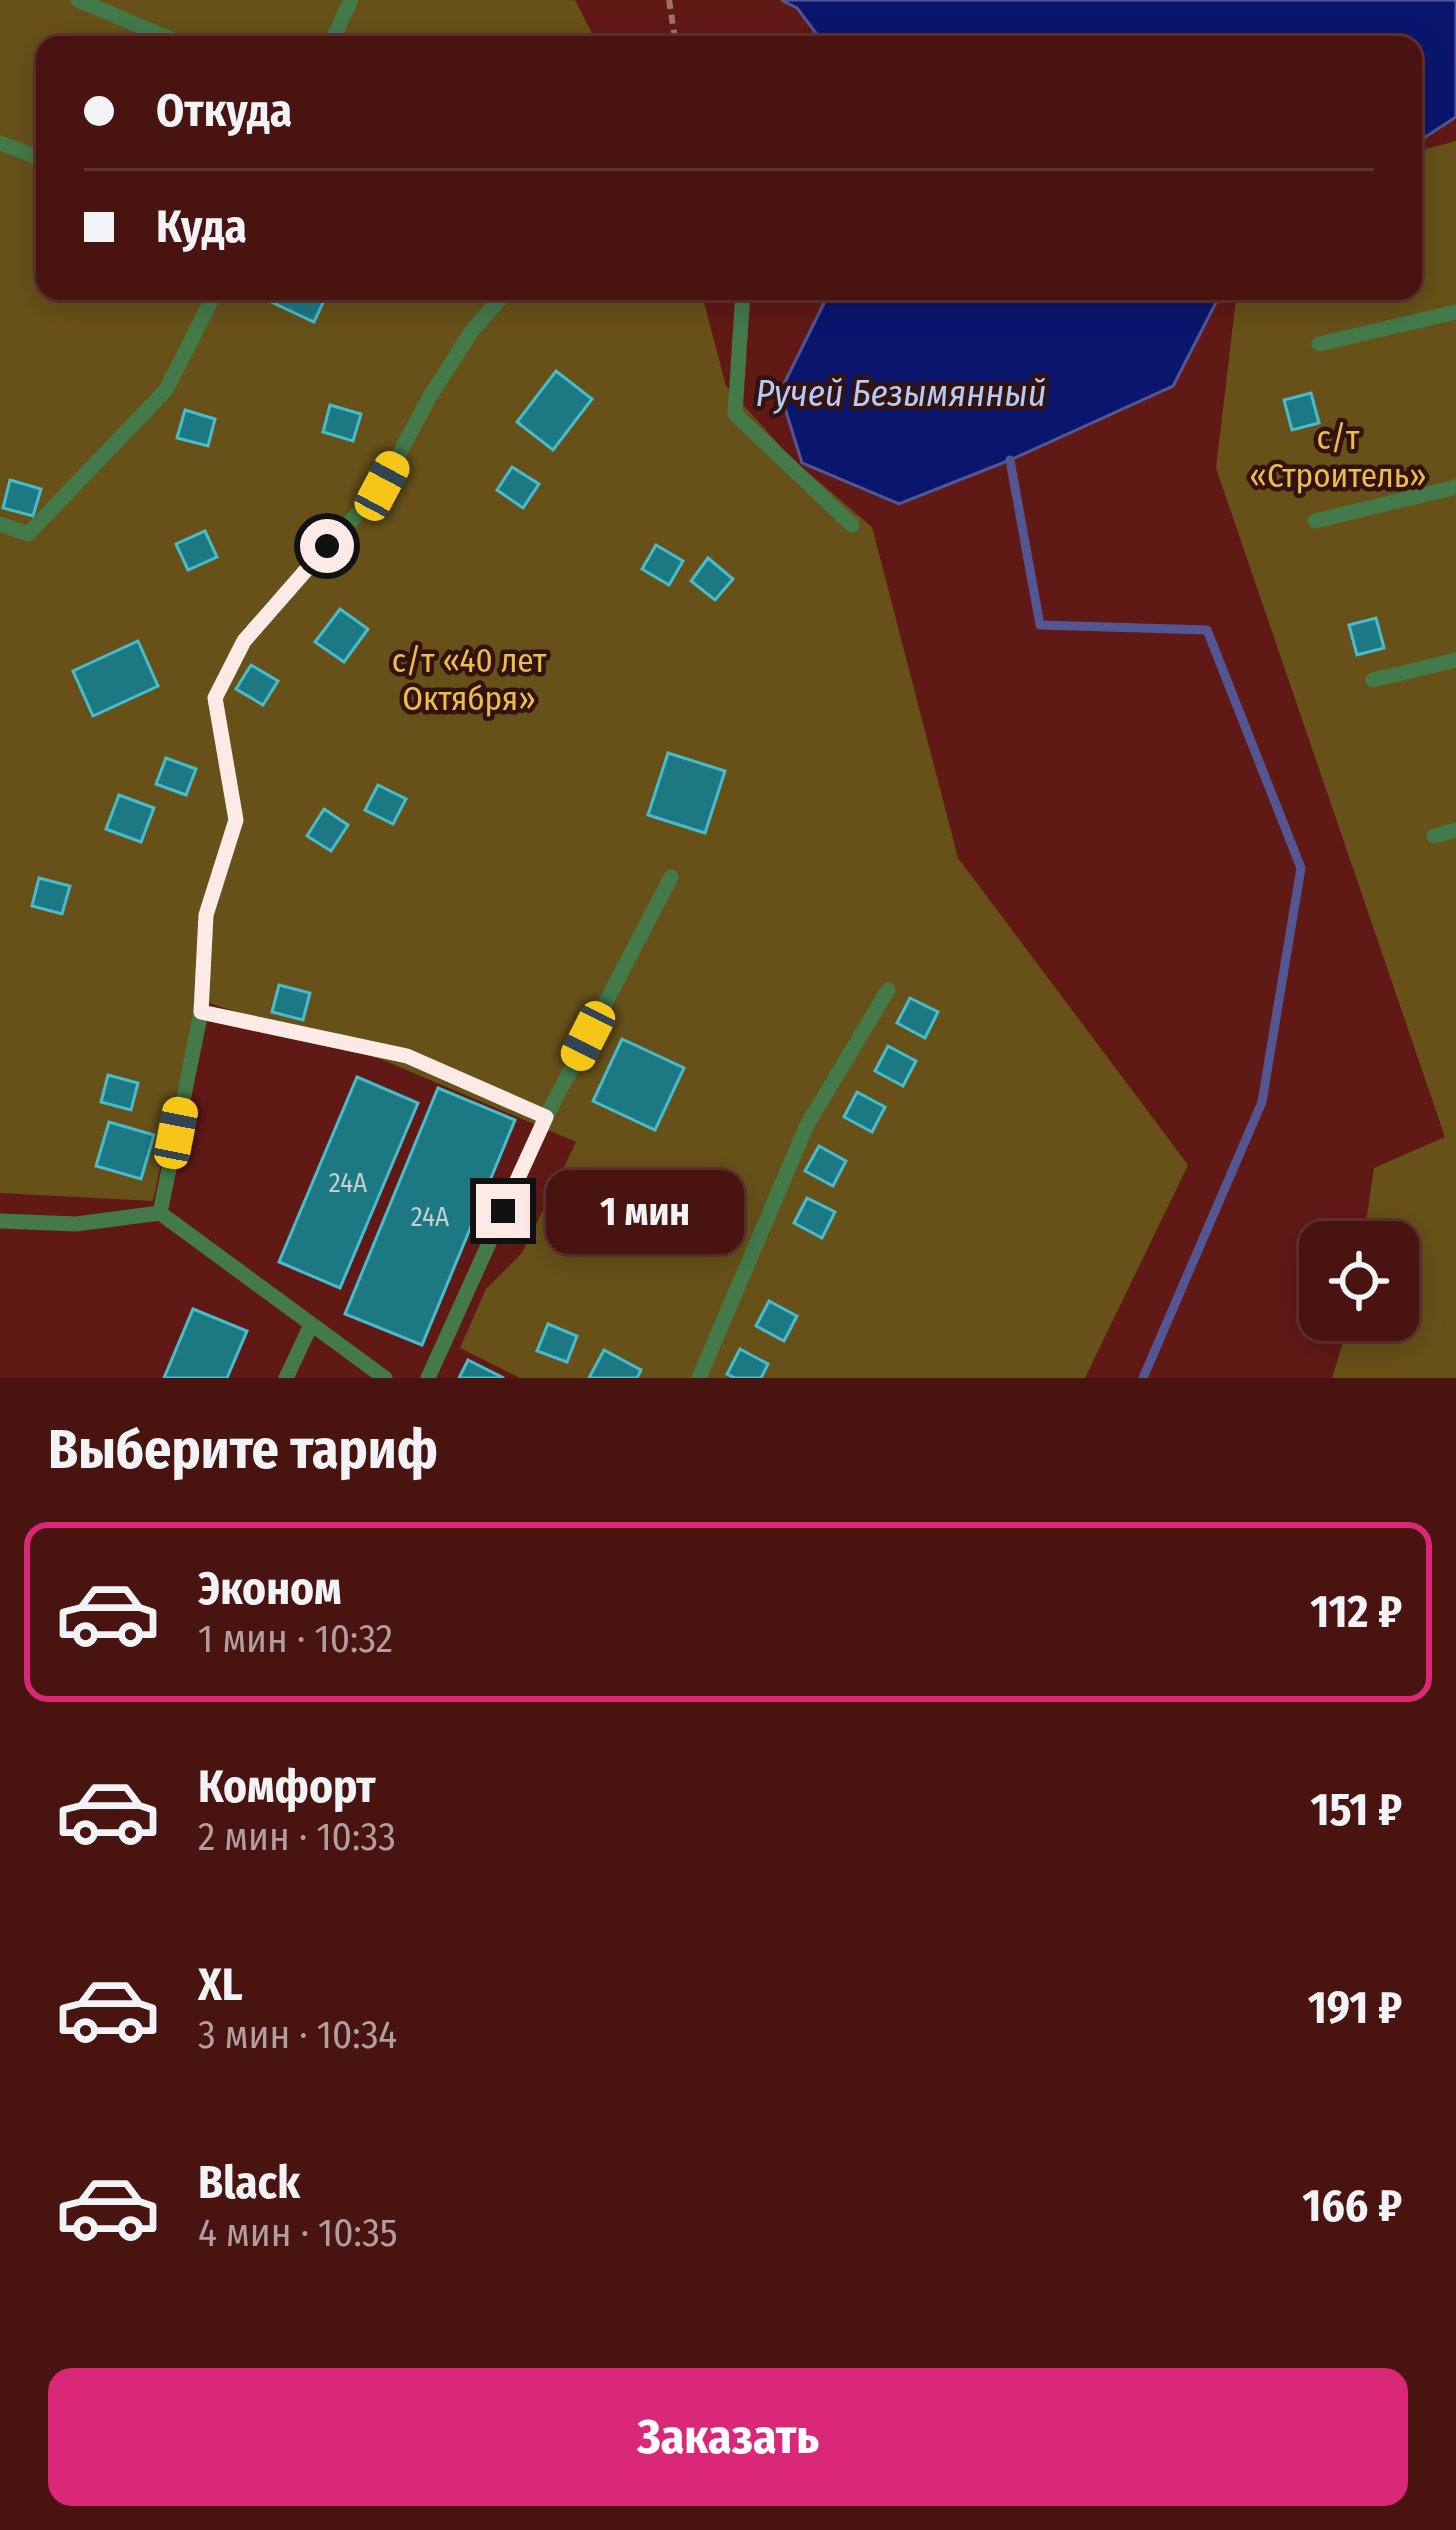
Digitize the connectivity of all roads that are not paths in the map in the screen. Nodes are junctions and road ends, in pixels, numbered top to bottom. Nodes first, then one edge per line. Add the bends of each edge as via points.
1 (78, 0) edge
2 (351, 0) edge
3 (163, 36) edge
4 (334, 36) edge
5 (0, 143) edge
6 (36, 157) edge
7 (211, 300) edge
8 (499, 300) edge
9 (742, 300) edge
10 (1456, 312) edge
11 (1319, 344) dead end
12 (1456, 487) edge
13 (1315, 521) dead end
14 (0, 524) edge
15 (852, 525) dead end
16 (1456, 660) edge
17 (1373, 680) dead end
18 (1456, 830) edge
19 (1434, 836) dead end
20 (671, 877) dead end
21 (888, 991) dead end
22 (201, 1012) junction
23 (546, 1117) junction
24 (160, 1213) junction
25 (0, 1221) edge
26 (311, 1325) junction
27 (286, 1378) edge
28 (385, 1378) edge
29 (428, 1378) edge
30 (699, 1378) edge

1 - 3 lane
2 - 4 lane
5 - 6 lane
7 - 14 lane via 166,390 28,534
8 - 22 lane via 429,398 382,486 244,641 215,698 236,820 206,915
9 - 15 lane via 735,415
10 - 11 lane
12 - 13 lane
16 - 17 lane
18 - 19 lane
20 - 23 lane
21 - 30 lane via 807,1125
22 - 23 lane via 407,1056
22 - 24 lane
23 - 29 lane
24 - 25 lane via 76,1224
24 - 26 lane
26 - 27 lane
26 - 28 lane

